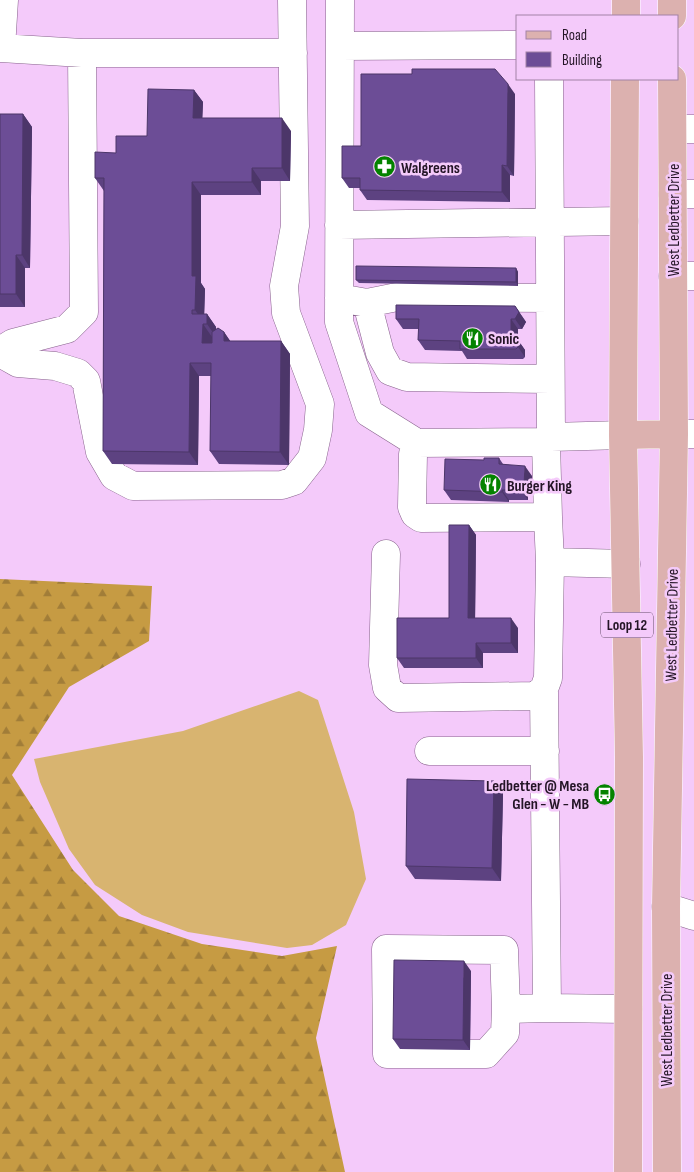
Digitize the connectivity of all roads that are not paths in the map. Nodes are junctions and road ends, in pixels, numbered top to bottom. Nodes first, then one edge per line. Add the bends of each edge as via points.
1 (4, 0) edge
2 (292, 0) edge
3 (340, 0) edge
4 (626, 0) edge
5 (672, 0) edge
6 (626, 15) edge
7 (672, 15) edge
8 (516, 45) edge
9 (340, 46) junction
10 (0, 48) edge
11 (82, 53) junction
12 (293, 53) junction
13 (549, 80) edge
14 (625, 80) edge
15 (672, 80) edge
16 (683, 129) edge
17 (683, 194) edge
18 (624, 221) junction
19 (549, 224) junction
20 (339, 225) junction
21 (683, 276) edge
22 (339, 298) junction
23 (550, 298) junction
24 (367, 303) junction
25 (0, 352) edge
26 (550, 378) junction
27 (684, 434) edge
28 (624, 435) junction
29 (549, 439) junction
30 (417, 443) junction
31 (548, 517) junction
32 (386, 554) dead end
33 (550, 562) junction
34 (626, 564) junction
35 (544, 689) junction
36 (429, 751) dead end
37 (545, 751) junction
38 (629, 757) junction
39 (666, 908) junction
40 (694, 916) edge
41 (506, 1008) junction
42 (547, 1008) junction
43 (628, 1009) junction
44 (667, 1126) junction
45 (628, 1172) edge
46 (667, 1172) edge

1 - 10 lane
2 - 12 lane
3 - 9 lane
4 - 6 main road
5 - 7 main road
8 - 9 lane
9 - 20 lane
10 - 11 lane
11 - 12 lane
11 - 25 lane via 84,312 67,329 13,343
12 - 25 lane via 294,226 284,286 286,313 320,404 312,458 294,482 282,485 133,486 114,476 100,452 86,381 78,373 55,366 18,363
13 - 19 lane
14 - 18 main road, Loop 12
15 - 16 main road, West Ledbetter Drive / Loop 12
16 - 17 main road, West Ledbetter Drive / Loop 12
17 - 21 main road, West Ledbetter Drive / Loop 12
18 - 19 lane
18 - 28 main road, Loop 12
19 - 20 lane
19 - 23 lane
20 - 22 lane
21 - 27 main road, West Ledbetter Drive / Loop 12
22 - 24 lane
22 - 30 lane via 339,322 369,413
23 - 24 lane via 397,297
23 - 26 lane
24 - 26 lane via 380,353 390,371 407,377
26 - 29 lane
27 - 28 main road
27 - 39 main road, West Ledbetter Drive / Loop 12
28 - 29 lane
28 - 34 main road, Loop 12
29 - 30 lane
29 - 31 lane
30 - 31 lane via 412,454 412,507 421,518
31 - 33 lane
32 - 35 lane via 383,666 387,688 398,698 535,696
33 - 34 lane
33 - 35 lane via 548,678
34 - 38 main road, Loop 12
35 - 37 lane
36 - 37 lane
37 - 42 lane
38 - 39 main road via 638,859 651,898
38 - 43 main road, Loop 12
39 - 40 lane
39 - 44 main road, West Ledbetter Drive / Loop 12
41 - 41 lane via 504,950 386,949 387,1054 486,1054 505,1034
41 - 42 lane
42 - 43 lane
43 - 44 main road via 643,1010 650,1017
43 - 45 main road, Loop 12
44 - 46 main road, West Ledbetter Drive / Loop 12

